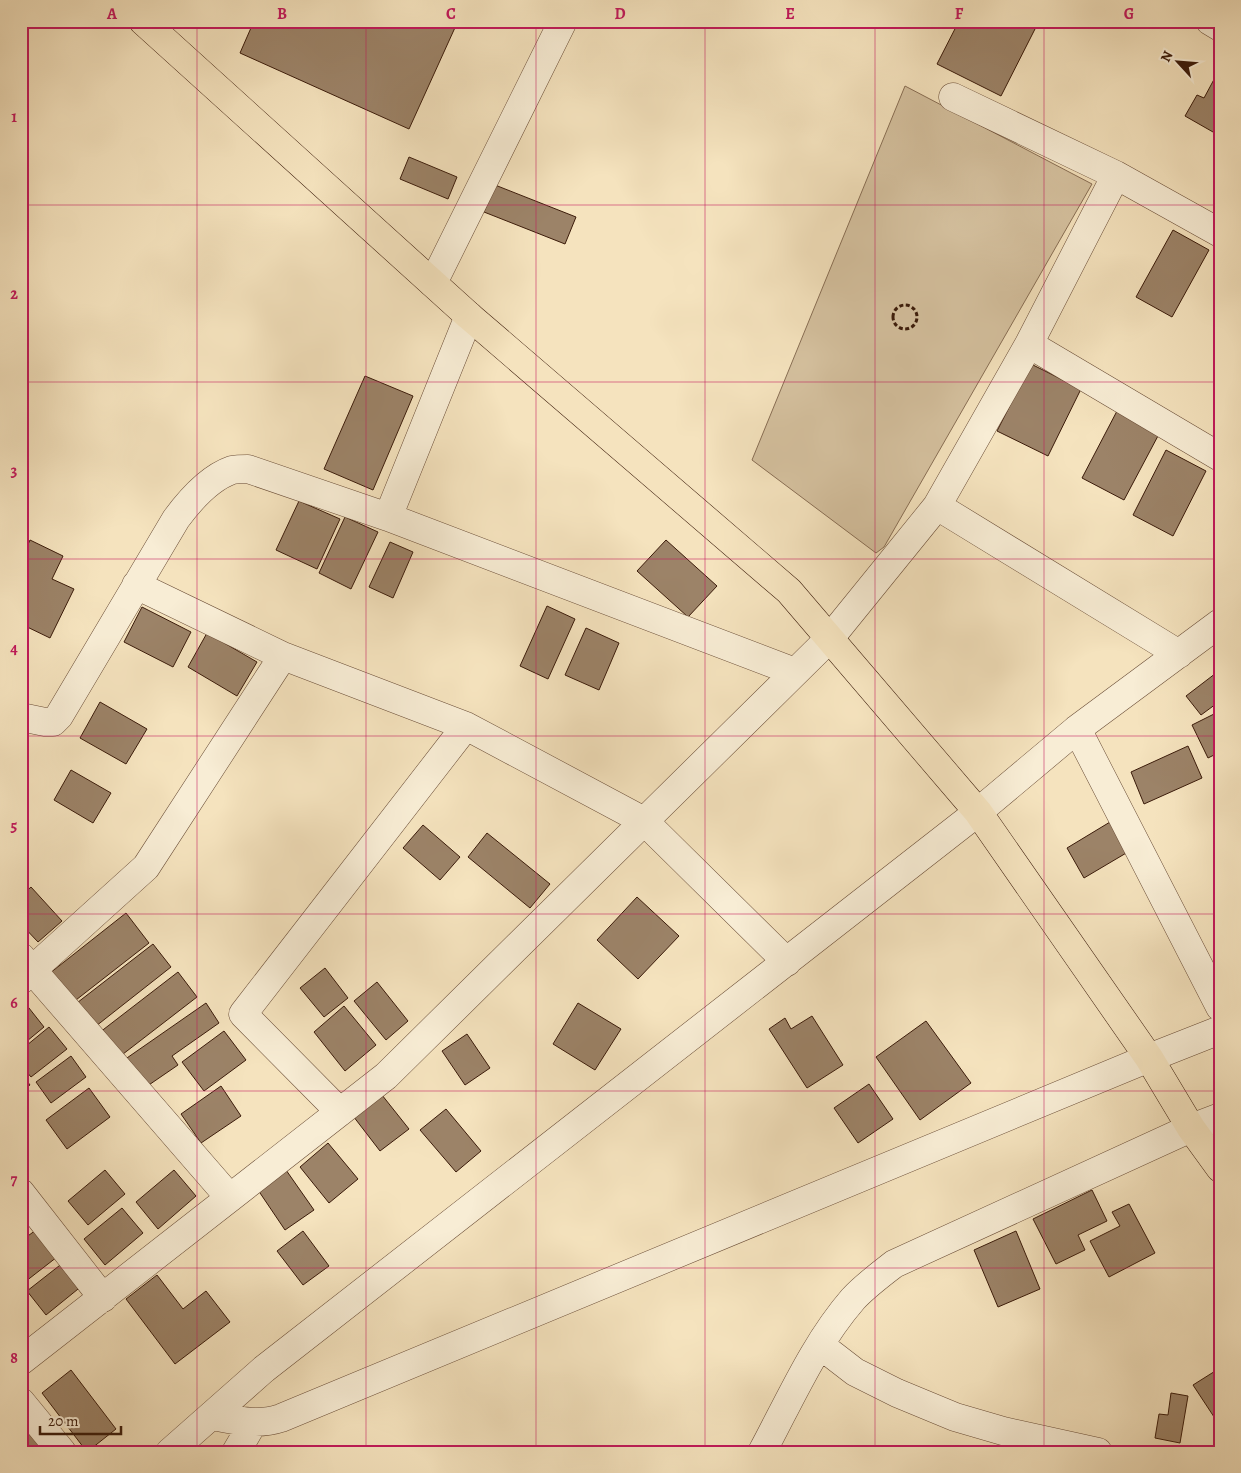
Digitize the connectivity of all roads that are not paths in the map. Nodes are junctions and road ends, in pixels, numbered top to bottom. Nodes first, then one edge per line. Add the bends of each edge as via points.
1 (143, 21) edge
2 (563, 21) edge
3 (1210, 21) edge
4 (1220, 27) edge
5 (953, 97) dead end
6 (1116, 175) junction
7 (1220, 233) edge
8 (433, 282) junction
9 (469, 316) junction
10 (1028, 344) junction
11 (1220, 457) edge
12 (937, 506) junction
13 (388, 517) junction
14 (136, 585) junction
15 (1220, 623) edge
16 (830, 638) junction
17 (1179, 654) junction
18 (283, 656) junction
19 (795, 672) junction
20 (21, 717) edge
21 (466, 726) junction
22 (1077, 730) junction
23 (978, 812) junction
24 (644, 822) junction
25 (788, 962) junction
26 (25, 969) edge
27 (1220, 1007) edge
28 (1220, 1030) edge
29 (1148, 1058) junction
30 (340, 1112) junction
31 (1220, 1117) edge
32 (1191, 1128) junction
33 (1220, 1168) edge
34 (21, 1193) edge
35 (230, 1198) junction
36 (104, 1298) junction
37 (820, 1345) junction
38 (21, 1361) edge
39 (21, 1402) edge
40 (212, 1416) junction
41 (252, 1423) junction
42 (62, 1452) edge
43 (170, 1452) edge
44 (236, 1452) edge
45 (762, 1452) edge
46 (1098, 1452) edge

1 - 8 main road
2 - 8 street
3 - 4 street
5 - 6 street
6 - 7 street
6 - 10 street
8 - 9 main road
9 - 13 street
9 - 16 main road via 789,591
10 - 11 street
10 - 12 street
12 - 16 street
12 - 17 street
13 - 14 street via 248,469 233,470 217,478 187,504
13 - 19 street
14 - 18 street
14 - 20 street via 59,716 53,722
15 - 17 street
16 - 19 street
16 - 23 main road
17 - 22 street
18 - 21 street
18 - 26 street via 146,867
19 - 24 street
21 - 24 street
21 - 30 street via 243,1014
22 - 23 street
22 - 27 street
23 - 25 street
23 - 29 main road
24 - 25 street
24 - 30 street via 386,1076
25 - 40 street via 272,1363
26 - 35 street
28 - 29 street
29 - 32 main road
29 - 41 street via 290,1415
30 - 35 street
31 - 32 street
32 - 33 main road
32 - 37 street via 894,1264 854,1298
34 - 36 street
35 - 36 street
36 - 38 street
37 - 45 street
37 - 46 street via 855,1372 955,1417
39 - 42 street
40 - 41 street
40 - 43 street
41 - 44 street

